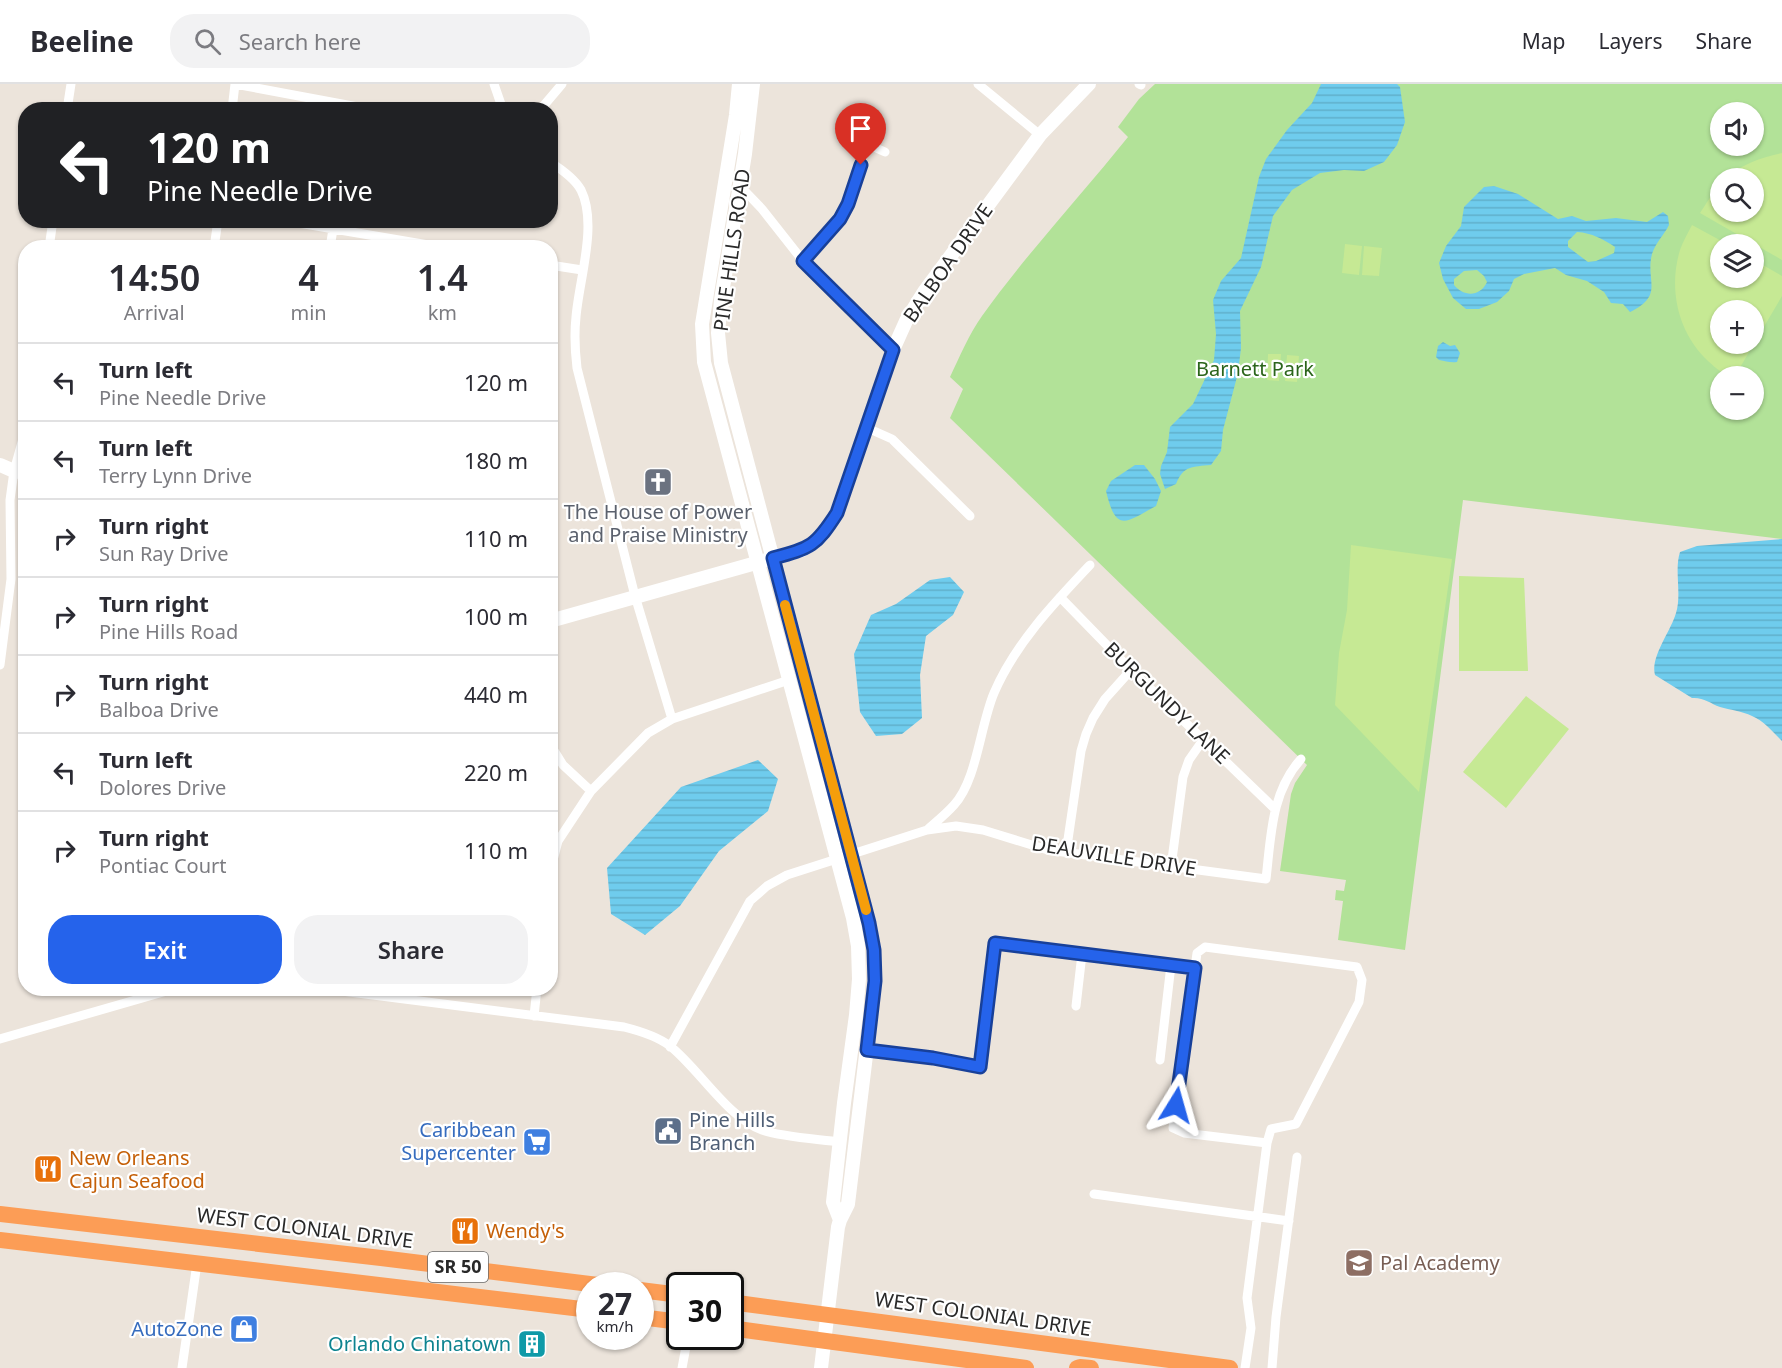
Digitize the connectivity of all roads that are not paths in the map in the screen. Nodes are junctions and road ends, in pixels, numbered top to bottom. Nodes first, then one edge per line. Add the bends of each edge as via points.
1 (70, 84) edge
2 (235, 84) edge
3 (494, 84) edge
4 (562, 84) edge
5 (739, 84) edge
6 (753, 84) edge
7 (978, 84) edge
8 (1089, 84) edge
9 (68, 102) edge
10 (233, 102) edge
11 (331, 102) edge
12 (500, 102) edge
13 (547, 102) edge
14 (852, 127) dead end
15 (1040, 135) junction
16 (867, 144) junction
17 (885, 152) dead end
18 (558, 168) edge
19 (740, 186) junction
20 (327, 228) edge
21 (333, 229) junction
22 (331, 240) edge
23 (398, 240) edge
24 (803, 261) junction
25 (558, 266) edge
26 (582, 270) junction
27 (893, 350) junction
28 (865, 427) junction
29 (0, 465) edge
30 (18, 471) edge
31 (18, 478) edge
32 (970, 516) dead end
33 (773, 558) junction
34 (759, 562) junction
35 (1090, 565) dead end
36 (635, 596) junction
37 (1060, 597) junction
38 (558, 619) edge
39 (0, 665) edge
40 (1131, 670) junction
41 (789, 680) junction
42 (672, 719) junction
43 (1203, 740) junction
44 (558, 757) edge
45 (1301, 759) dead end
46 (591, 791) junction
47 (1275, 808) junction
48 (927, 830) junction
49 (558, 836) edge
50 (1066, 853) junction
51 (851, 854) junction
52 (837, 858) junction
53 (1171, 867) junction
54 (1082, 954) junction
55 (1171, 965) junction
56 (1195, 968) junction
57 (134, 996) edge
58 (380, 996) edge
59 (536, 996) edge
60 (1076, 1006) dead end
61 (534, 1016) junction
62 (0, 1039) edge
63 (670, 1047) junction
64 (867, 1050) junction
65 (1160, 1060) dead end
66 (840, 1142) junction
67 (1267, 1143) junction
68 (1297, 1157) dead end
69 (849, 1190) junction
70 (1094, 1194) dead end
71 (0, 1214) edge
72 (1257, 1216) junction
73 (840, 1220) junction
74 (1289, 1221) junction
75 (176, 1234) junction
76 (0, 1240) edge
77 (277, 1246) junction
78 (96, 1252) junction
79 (395, 1260) junction
80 (197, 1263) junction
81 (576, 1283) edge
82 (393, 1286) junction
83 (576, 1297) edge
84 (528, 1303) junction
85 (744, 1304) edge
86 (576, 1308) edge
87 (828, 1314) junction
88 (744, 1330) edge
89 (825, 1341) junction
90 (685, 1350) edge
91 (944, 1363) edge
92 (1141, 1364) edge
93 (1205, 1367) edge
94 (182, 1368) edge
95 (682, 1368) edge
96 (821, 1368) edge
97 (1026, 1368) edge
98 (1077, 1368) edge
99 (1091, 1368) edge
100 (1180, 1368) edge
101 (1230, 1368) edge
102 (1245, 1368) edge
103 (1272, 1368) edge

1 - 9 street
2 - 10 street
2 - 11 street
3 - 12 street
4 - 13 street
5 - 34 main road, PINE HILLS ROAD via 702,324 704,362
6 - 19 main road, PINE HILLS ROAD
7 - 15 street
8 - 15 main road, BALBOA DRIVE
14 - 16 street
15 - 27 main road, BALBOA DRIVE via 924,292
16 - 17 street
16 - 24 street via 840,219
18 - 26 street via 580,189 588,210
19 - 24 street
19 - 33 main road, PINE HILLS ROAD via 718,333 721,363
20 - 21 street
21 - 22 street
21 - 23 street
24 - 27 street
25 - 26 street
26 - 36 street via 575,328 577,368
27 - 28 main road, BALBOA DRIVE
28 - 32 street via 891,439
28 - 33 main road, BALBOA DRIVE via 837,513 823,536 802,550
29 - 30 main road
31 - 39 street via 10,500 11,579
33 - 34 main road, BALBOA DRIVE
33 - 51 main road, PINE HILLS ROAD
34 - 36 main road, BALBOA DRIVE
34 - 41 main road, PINE HILLS ROAD
35 - 37 street
36 - 38 main road, BALBOA DRIVE
36 - 42 street
37 - 40 street, BURGUNDY LANE
37 - 48 street via 1027,637 994,692 968,783 956,804
40 - 43 street, BURGUNDY LANE
40 - 50 street via 1105,699 1086,734
41 - 42 street
41 - 52 main road, PINE HILLS ROAD
42 - 46 street via 648,733
43 - 47 street, BURGUNDY LANE
43 - 53 street via 1188,760 1183,777
44 - 46 street
45 - 47 street via 1282,786
46 - 49 street
47 - 53 street, DEAUVILLE DRIVE via 1266,879
48 - 50 street, DEAUVILLE DRIVE via 956,826 982,830
48 - 51 street, DEAUVILLE DRIVE
50 - 53 street, DEAUVILLE DRIVE
51 - 52 street, DEAUVILLE DRIVE
51 - 64 main road, PINE HILLS ROAD via 874,950 875,981
52 - 63 street, DEAUVILLE DRIVE via 787,875 750,901
52 - 66 main road, PINE HILLS ROAD via 853,918 859,979
54 - 55 street
54 - 60 street
54 - 64 street via 995,943 980,1067
55 - 56 street
55 - 65 street
56 - 67 street via 1173,1128 1184,1133
56 - 67 street via 1197,953 1205,947 1356,967 1362,980 1359,1002 1296,1124 1271,1129
57 - 62 street
58 - 61 street
59 - 61 street
61 - 63 street via 624,1027 649,1034
63 - 66 street via 741,1119 756,1128
64 - 69 main road, PINE HILLS ROAD
66 - 69 main road via 846,1152 844,1178
66 - 73 main road, PINE HILLS ROAD via 833,1202
67 - 72 street
68 - 74 street
69 - 73 main road, PINE HILLS ROAD via 848,1204
70 - 72 street
71 - 75 highway, WEST COLONIAL DRIVE / SR 50
72 - 74 street
72 - 102 street via 1247,1298 1251,1328
73 - 87 main road, PINE HILLS ROAD
74 - 103 street
75 - 77 highway, WEST COLONIAL DRIVE / SR 50
75 - 78 highway via 168,1244 157,1248
76 - 78 highway, SR 50
77 - 79 highway, WEST COLONIAL DRIVE / SR 50
77 - 80 highway via 219,1248
78 - 80 highway, SR 50
79 - 81 highway, WEST COLONIAL DRIVE / SR 50
79 - 82 highway
80 - 82 highway, SR 50
80 - 94 street
82 - 84 highway, SR 50
83 - 84 highway
84 - 86 highway, SR 50
85 - 87 highway, WEST COLONIAL DRIVE
87 - 89 main road, PINE HILLS ROAD
87 - 92 highway, WEST COLONIAL DRIVE
88 - 89 highway
89 - 91 highway
89 - 96 main road, PINE HILLS ROAD
90 - 95 street
91 - 97 highway
92 - 93 highway, WEST COLONIAL DRIVE
92 - 100 highway
93 - 101 highway, WEST COLONIAL DRIVE
98 - 99 highway

